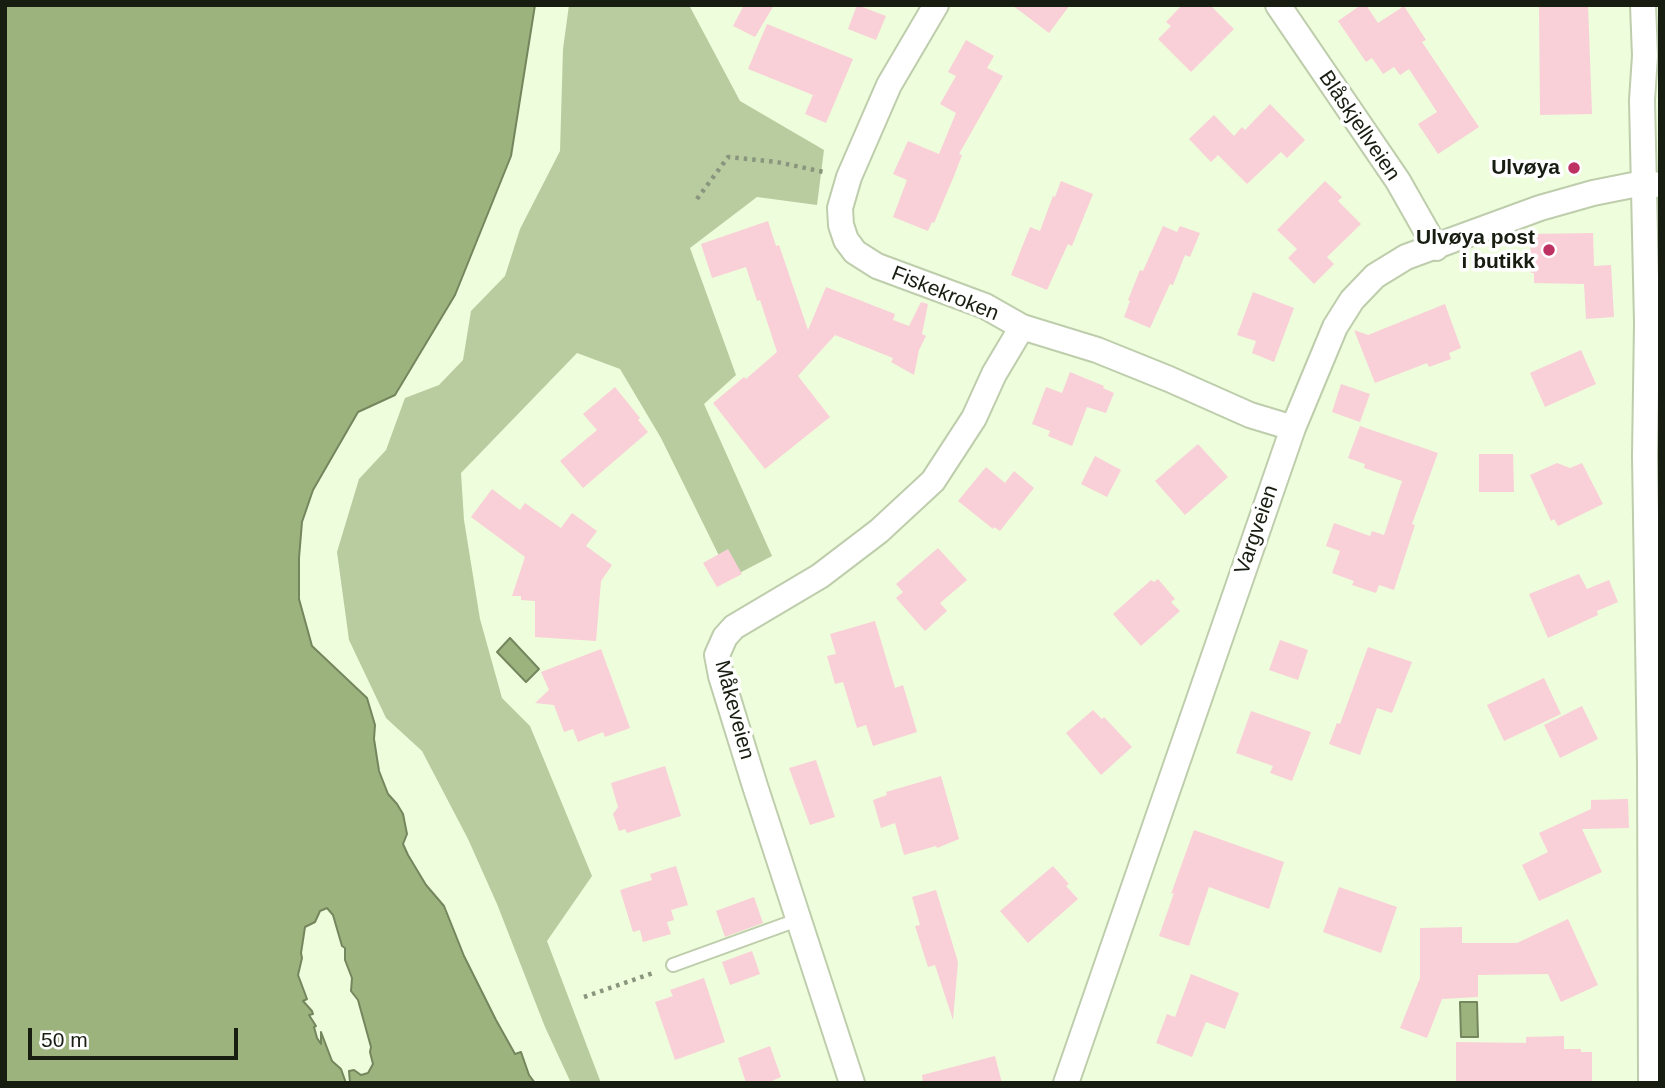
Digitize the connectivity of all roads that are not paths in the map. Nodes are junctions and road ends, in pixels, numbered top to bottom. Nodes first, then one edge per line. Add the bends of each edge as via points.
1 (936, 5) edge
2 (1278, 5) edge
3 (1643, 5) edge
4 (1651, 184) edge
5 (1436, 248) junction
6 (1022, 327) junction
7 (1293, 428) junction
8 (800, 919) junction
9 (673, 965) dead end
10 (852, 1083) edge
11 (1066, 1083) edge
12 (1651, 1083) edge

1 - 6 street, Fiskekroken via 888,85 849,177 840,208 841,225 855,252 877,266 985,306
2 - 5 street, Blåskjellveien via 1398,181
3 - 4 street via 1642,100
4 - 5 street, Vargveien via 1593,193 1541,208
4 - 12 street via 1645,456
5 - 7 street, Vargveien via 1406,257 1375,276 1352,300 1335,327
6 - 7 street, Fiskekroken via 1097,350 1250,415
6 - 8 street, Måkeveien via 974,418 933,481 879,531 820,576 734,627 717,655
7 - 11 street, Vargveien
8 - 9 lane
8 - 10 street, Måkeveien

